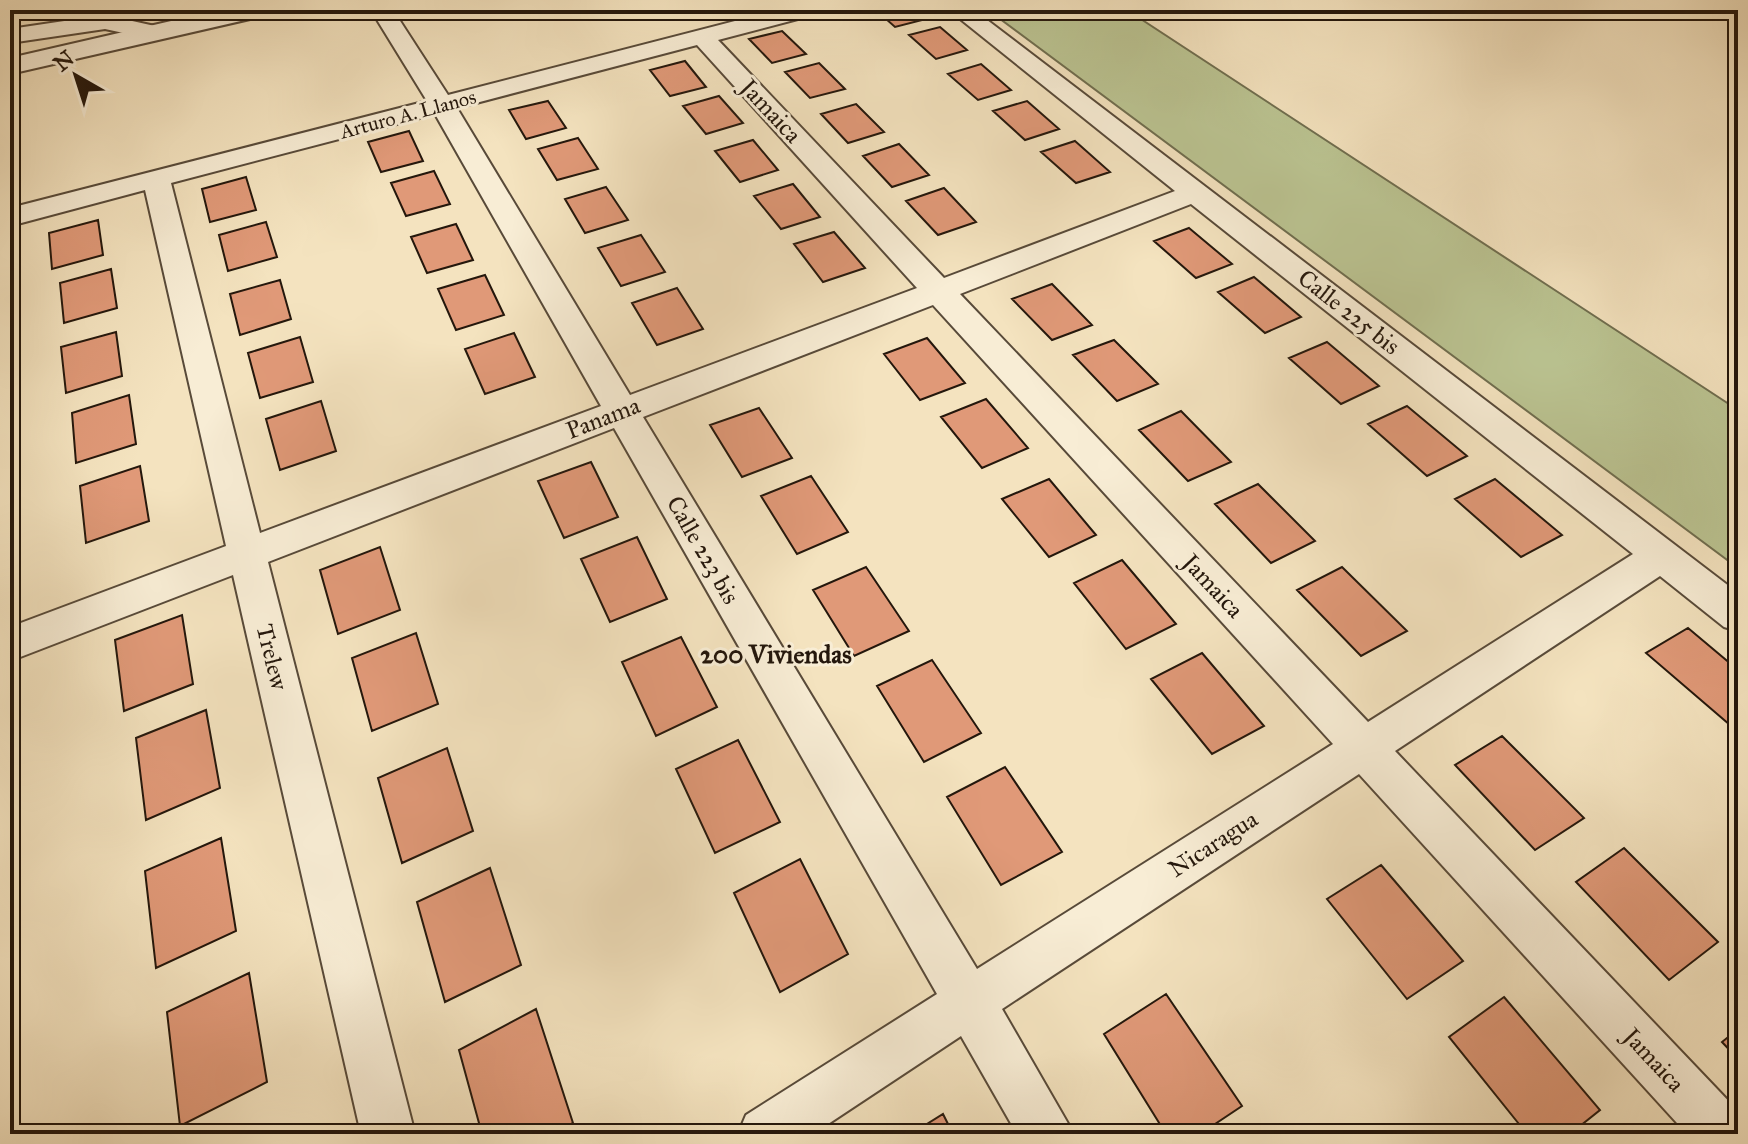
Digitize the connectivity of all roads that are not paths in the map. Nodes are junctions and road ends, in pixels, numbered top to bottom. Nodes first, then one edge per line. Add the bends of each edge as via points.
1 (126, 10) edge
2 (254, 10) edge
3 (382, 10) edge
4 (805, 10) edge
5 (960, 10) edge
6 (105, 22) junction
7 (156, 33) junction
8 (10, 36) edge
9 (702, 37) junction
10 (10, 66) edge
11 (442, 105) junction
12 (156, 179) junction
13 (1196, 193) junction
14 (10, 217) edge
15 (939, 291) junction
16 (622, 411) junction
17 (247, 554) junction
18 (1662, 555) junction
19 (1738, 615) edge
20 (10, 644) edge
21 (1363, 747) junction
22 (969, 1002) junction
23 (388, 1134) edge
24 (765, 1134) edge
25 (1047, 1134) edge
26 (1723, 1134) edge

1 - 6 street
2 - 7 street
3 - 11 street, Calle 223 bis
4 - 9 street, Arturo A. Llanos
5 - 13 street, Calle 225 bis
6 - 7 street
6 - 8 street
7 - 10 street
9 - 11 street, Arturo A. Llanos
9 - 15 street, Jamaica
11 - 12 street, Arturo A. Llanos
11 - 16 street, Calle 223 bis
12 - 14 street, Arturo A. Llanos
12 - 17 street, Trelew
13 - 15 street, Panama
13 - 18 street, Calle 225 bis
15 - 16 street, Panama
15 - 21 street, Jamaica
16 - 17 street, Panama
16 - 22 street, Calle 223 bis
17 - 20 street, Panama
17 - 23 street, Trelew
18 - 19 street, Calle 225 bis
18 - 21 street, Nicaragua
21 - 22 street, Nicaragua
21 - 26 street, Jamaica
22 - 24 street, Nicaragua
22 - 25 street, Calle 223 bis

